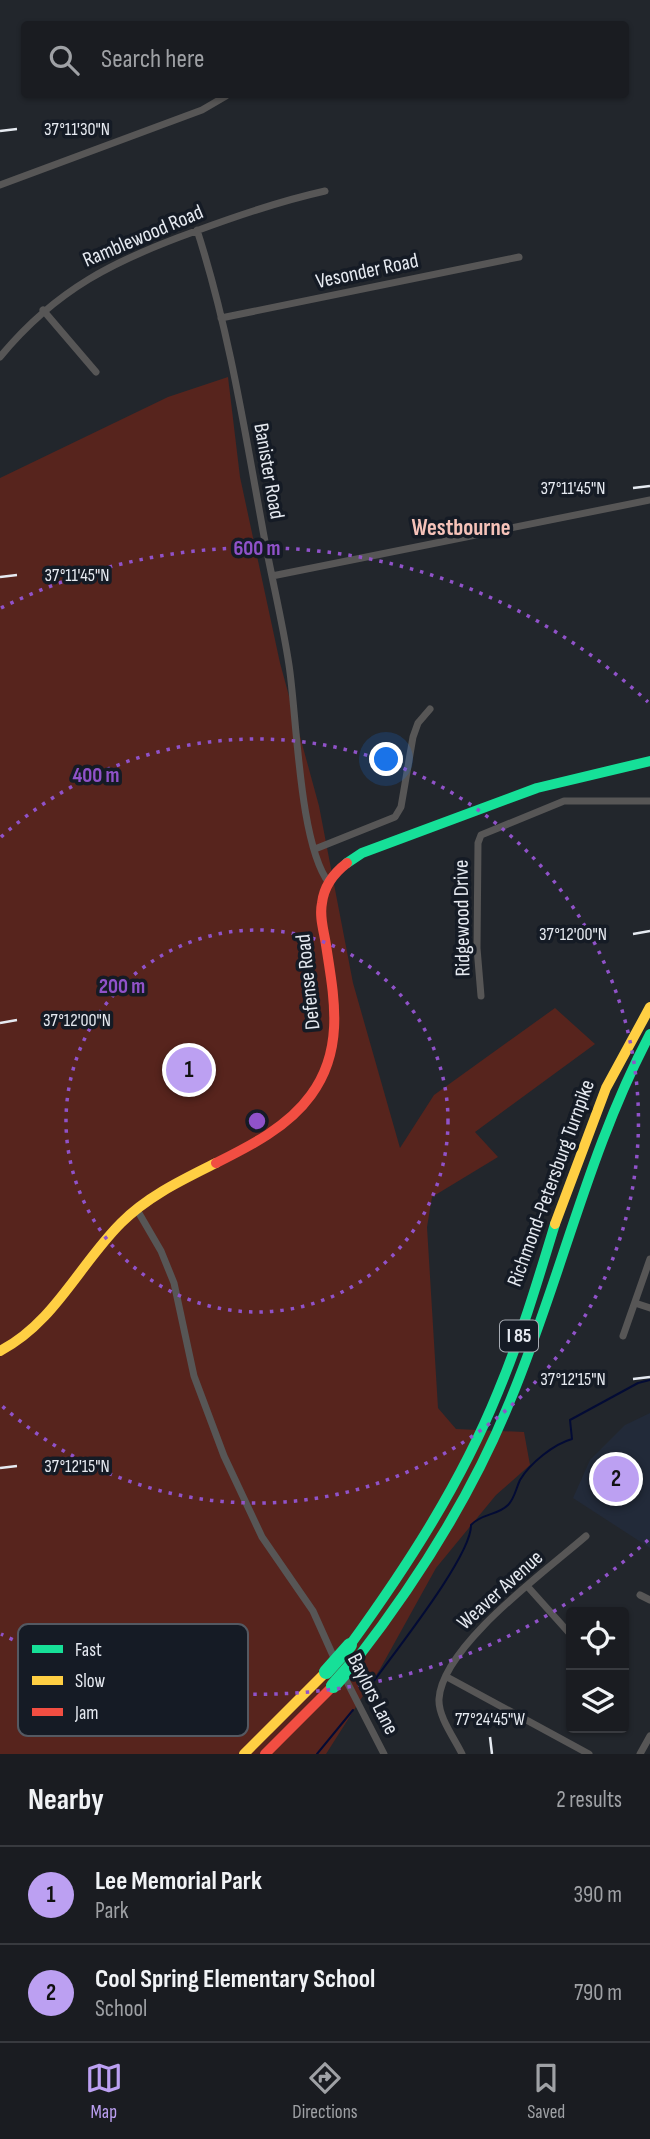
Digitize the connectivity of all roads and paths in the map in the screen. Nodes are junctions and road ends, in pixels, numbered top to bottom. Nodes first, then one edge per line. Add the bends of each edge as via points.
1 (223, 98) edge
2 (0, 185) edge
3 (325, 191) dead end
4 (198, 230) junction
5 (519, 257) dead end
6 (43, 310) junction
7 (221, 318) junction
8 (0, 357) edge
9 (96, 372) dead end
10 (650, 499) edge
11 (271, 576) junction
12 (430, 709) dead end
13 (650, 761) edge
14 (548, 785) junction
15 (650, 801) edge
16 (553, 803) junction
17 (315, 849) junction
18 (329, 883) junction
19 (481, 996) dead end
20 (650, 1007) edge
21 (650, 1034) edge
22 (136, 1209) junction
23 (650, 1259) edge
24 (635, 1303) junction
25 (650, 1308) edge
26 (623, 1336) dead end
27 (0, 1351) edge
28 (586, 1536) dead end
29 (528, 1587) junction
30 (640, 1595) dead end
31 (650, 1600) edge
32 (566, 1629) edge
33 (447, 1677) junction
34 (650, 1736) edge
35 (244, 1754) edge
36 (265, 1754) edge
37 (384, 1754) edge
38 (462, 1754) edge
39 (589, 1754) edge
40 (640, 1754) edge

1 - 2 street via 202,110
3 - 4 street, Ramblewood Road via 261,206
4 - 6 street, Ramblewood Road via 112,265
4 - 7 street, Banister Road
5 - 7 street, Vesonder Road
6 - 8 street, Ramblewood Road
6 - 9 street
7 - 11 street, Banister Road
10 - 11 street
11 - 17 street, Banister Road
12 - 17 street via 418,723 395,817
13 - 14 main road
14 - 16 street
14 - 18 main road via 362,853
15 - 16 street
16 - 19 street, Ridgewood Drive via 486,831 479,839
17 - 18 street, Banister Road via 319,868
18 - 22 main road, Defense Road via 321,914 337,1021 332,1053 320,1082 305,1104 281,1125
20 - 35 main road, Richmond-Petersburg Turnpike / I 85, bridge via 601,1102 488,1417 434,1521 349,1645
21 - 36 main road, Richmond-Petersburg Turnpike / I 85, bridge via 611,1113 525,1362 488,1451 426,1562 356,1660
22 - 27 main road, Defense Road via 108,1235 59,1299 21,1338
22 - 37 street, Baylors Lane via 174,1283 194,1376 224,1456 262,1537 313,1611
23 - 24 street
24 - 25 street
24 - 26 street
28 - 29 street, Weaver Avenue
29 - 32 street
29 - 33 street, Weaver Avenue via 470,1637
30 - 31 street
33 - 38 street, Weaver Avenue via 439,1704
33 - 39 street
34 - 40 street

